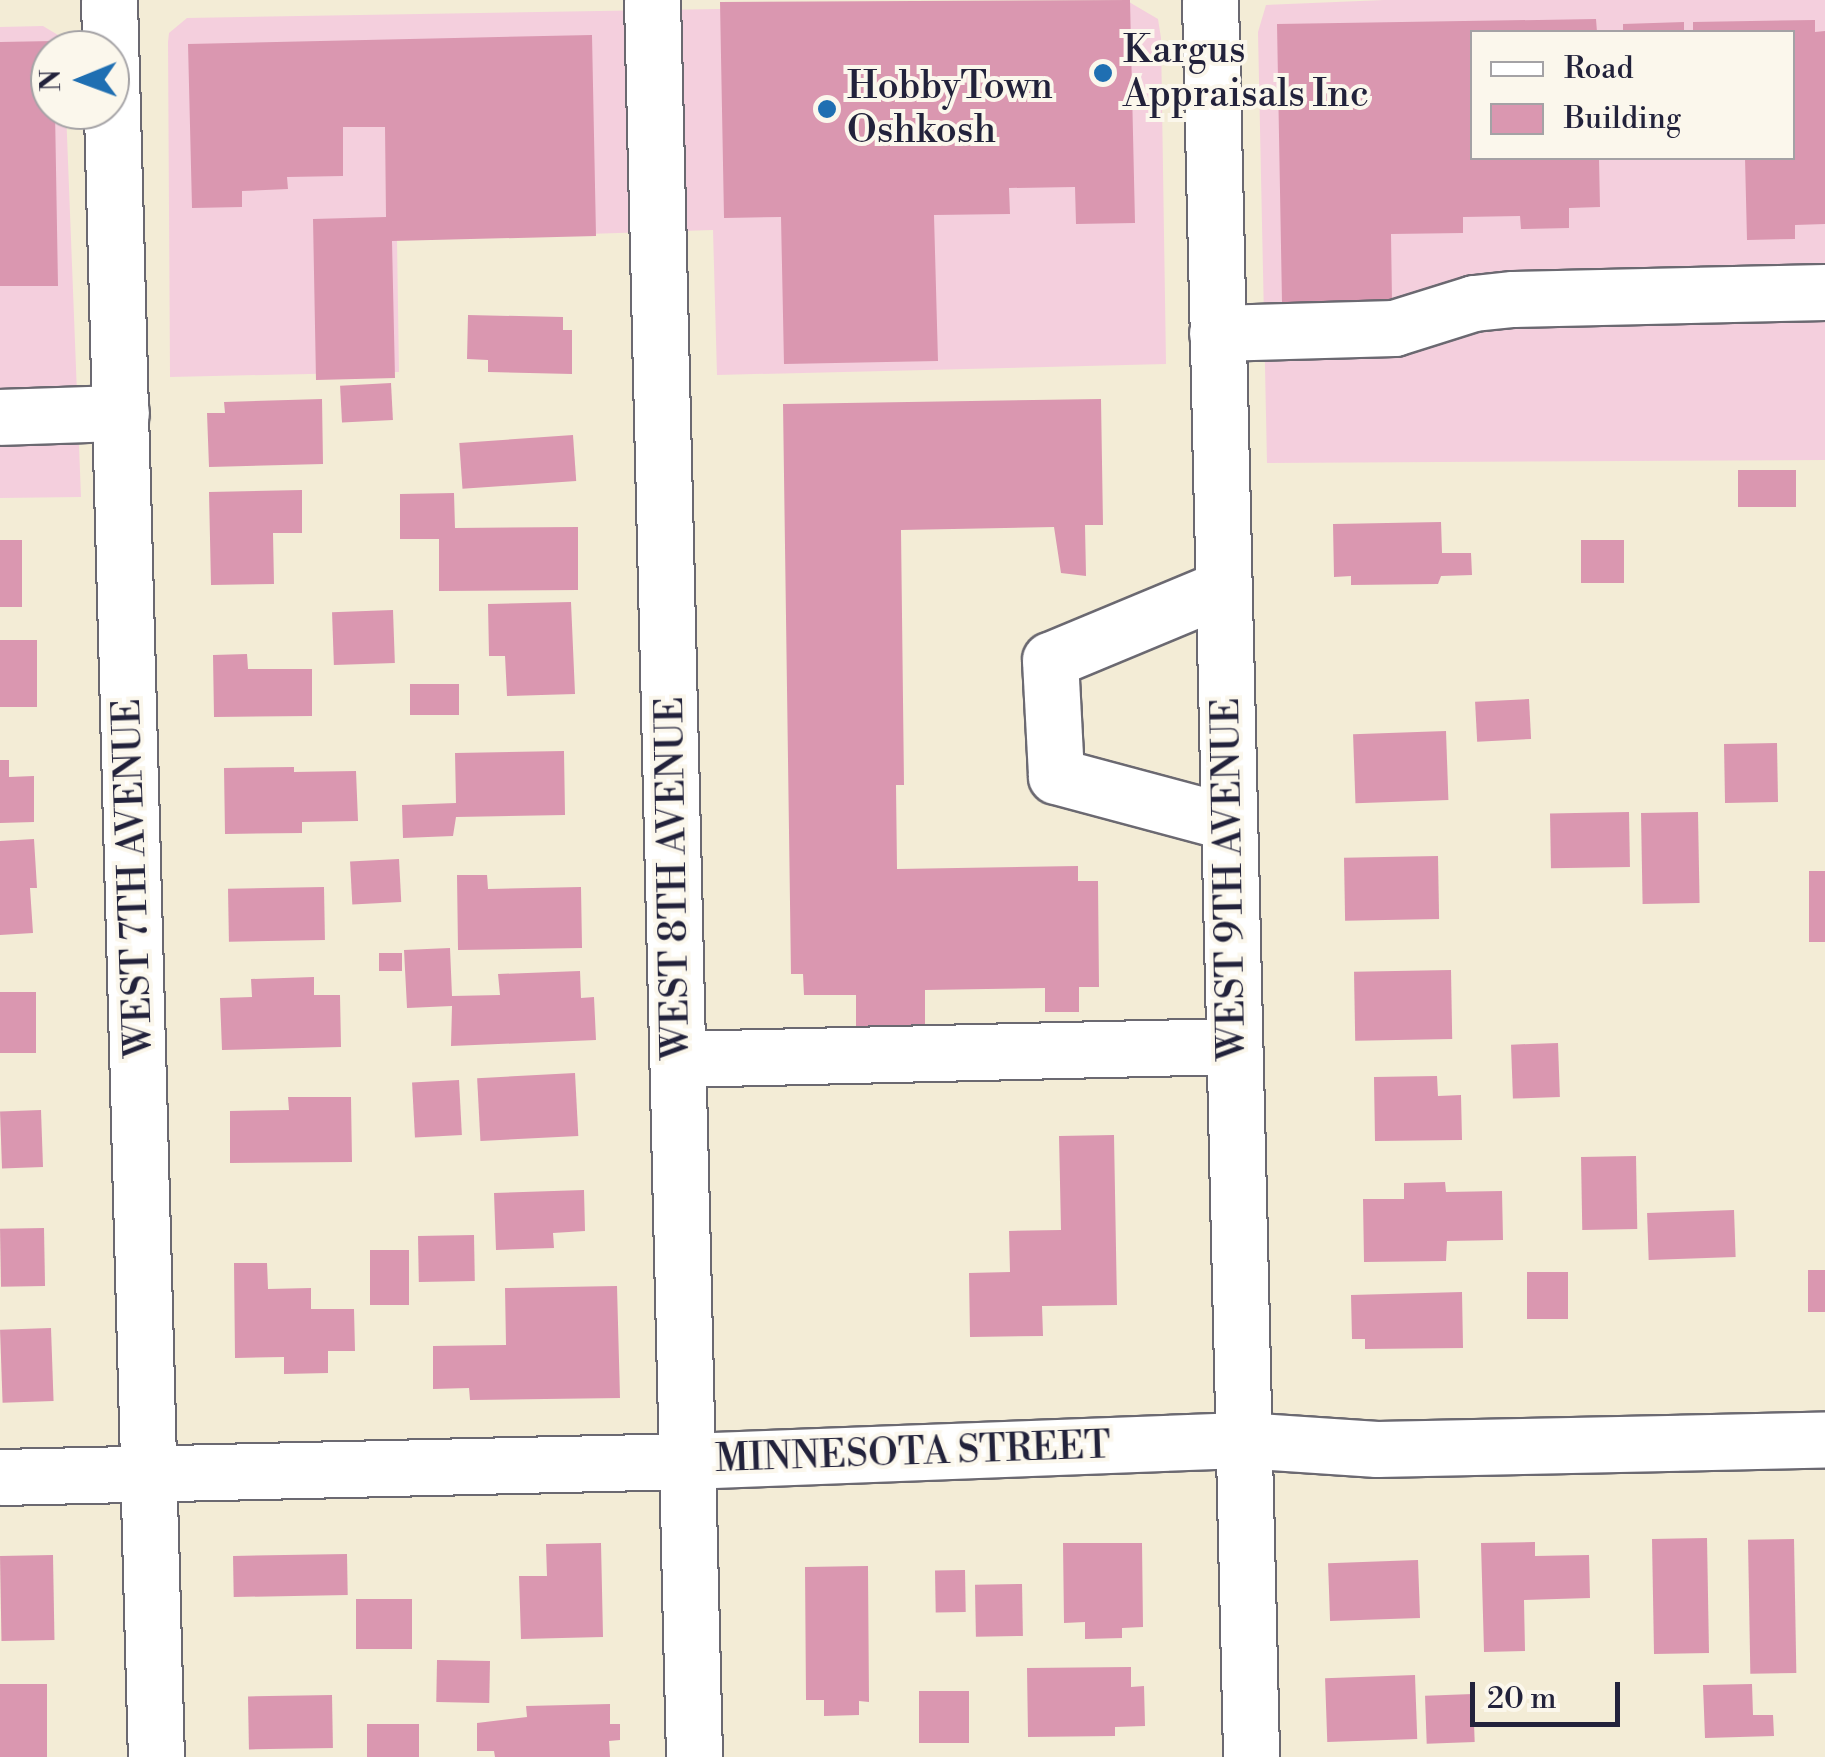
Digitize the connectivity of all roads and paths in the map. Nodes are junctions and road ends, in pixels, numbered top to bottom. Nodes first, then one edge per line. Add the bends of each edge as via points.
1 (110, 0) edge
2 (652, 0) edge
3 (1210, 0) edge
4 (1825, 292) edge
5 (1217, 333) junction
6 (122, 414) junction
7 (0, 417) edge
8 (1224, 588) junction
9 (1228, 822) junction
10 (1234, 1046) junction
11 (678, 1059) junction
12 (1242, 1440) junction
13 (1825, 1440) edge
14 (688, 1461) junction
15 (151, 1473) junction
16 (0, 1478) edge
17 (156, 1757) edge
18 (694, 1757) edge
19 (1251, 1757) edge

1 - 6 street, WEST 7TH AVENUE
2 - 11 street, WEST 8TH AVENUE
3 - 5 street, WEST 9TH AVENUE
4 - 5 street via 1513,299 1474,303 1394,328
5 - 8 street, WEST 9TH AVENUE
6 - 7 street
6 - 15 street, WEST 7TH AVENUE
8 - 9 street, WEST 9TH AVENUE
8 - 9 street via 1050,660 1056,776
9 - 10 street, WEST 9TH AVENUE
10 - 11 street
10 - 12 street, WEST 9TH AVENUE
11 - 14 street, WEST 8TH AVENUE
12 - 13 street, MINNESOTA STREET via 1377,1449
12 - 14 street, MINNESOTA STREET
12 - 19 street, WEST 9TH AVENUE
14 - 15 street, MINNESOTA STREET
14 - 18 street, WEST 8TH AVENUE
15 - 16 street, MINNESOTA STREET
15 - 17 street, WEST 7TH AVENUE

